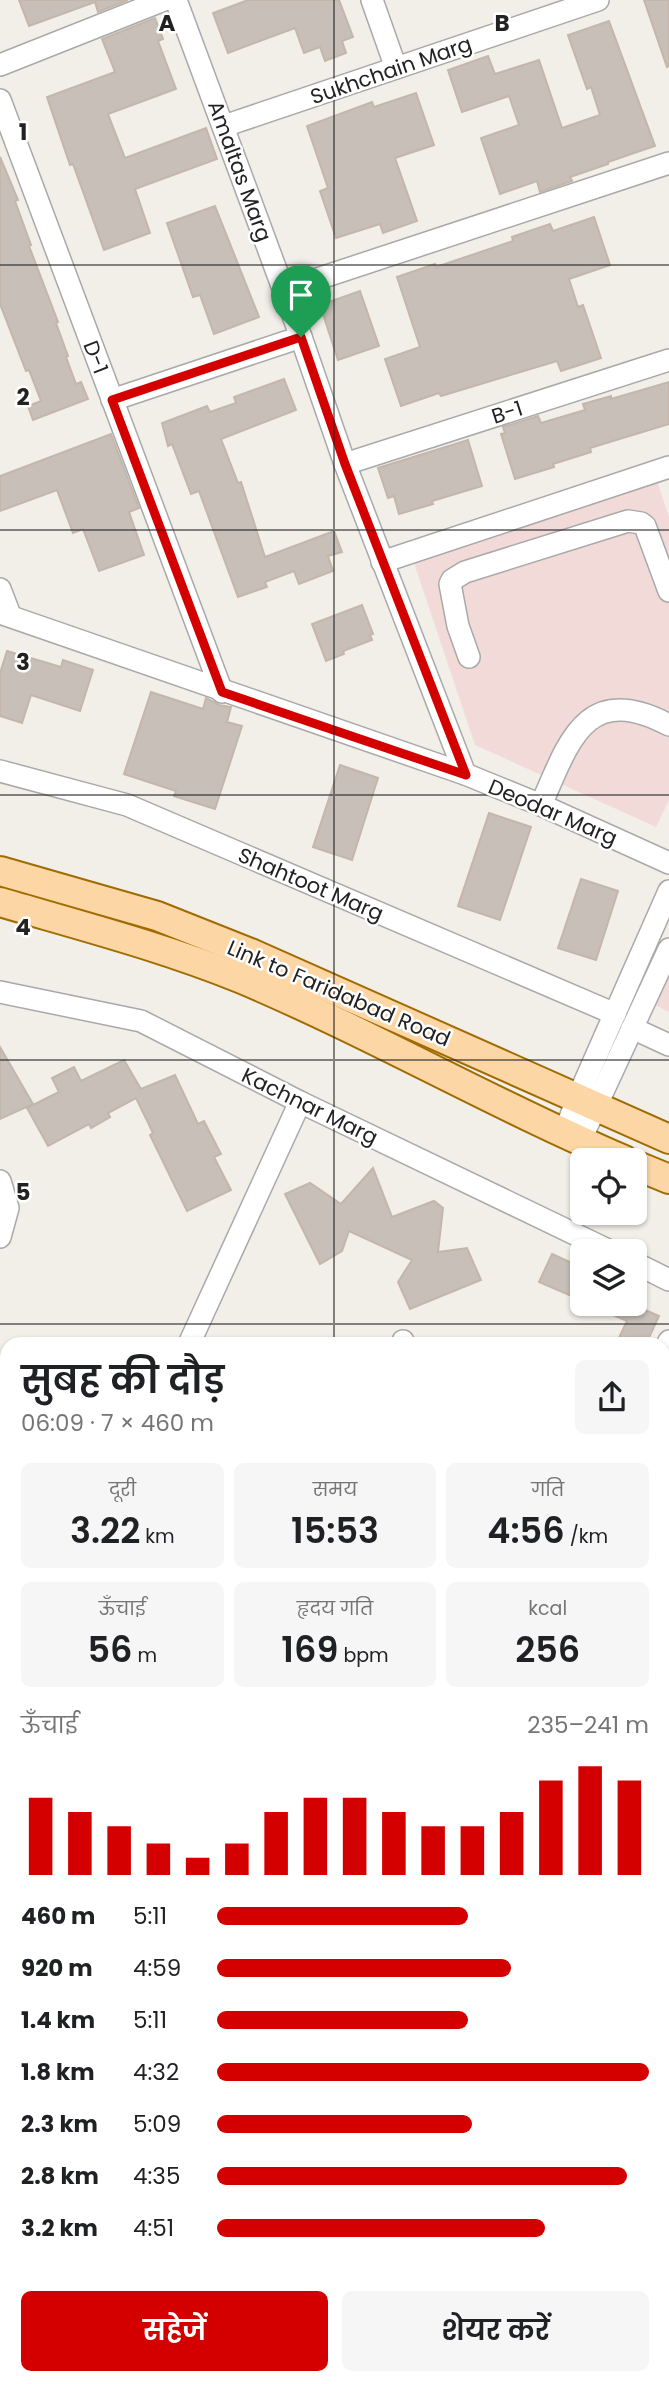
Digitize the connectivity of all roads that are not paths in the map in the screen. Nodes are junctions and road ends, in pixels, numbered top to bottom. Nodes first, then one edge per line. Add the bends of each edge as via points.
1 (164, 0) edge
2 (176, 0) edge
3 (372, 0) edge
4 (598, 0) edge
5 (551, 7) edge
6 (0, 65) edge
7 (396, 68) junction
8 (0, 100) edge
9 (224, 126) junction
10 (669, 163) edge
11 (284, 290) junction
12 (301, 337) junction
13 (669, 360) edge
14 (112, 400) junction
15 (345, 464) junction
16 (669, 467) edge
17 (382, 562) junction
18 (0, 589) edge
19 (669, 591) edge
20 (5, 614) edge
21 (470, 657) dead end
22 (222, 692) junction
23 (669, 725) edge
24 (0, 771) edge
25 (466, 775) junction
26 (541, 805) junction
27 (669, 863) edge
28 (0, 871) edge
29 (669, 891) edge
30 (0, 902) edge
31 (669, 949) edge
32 (0, 992) edge
33 (615, 1014) junction
34 (632, 1028) junction
35 (669, 1045) edge
36 (587, 1101) junction
37 (300, 1102) junction
38 (572, 1138) junction
39 (669, 1139) edge
40 (596, 1148) edge
41 (647, 1170) edge
42 (669, 1179) edge
43 (0, 1181) edge
44 (0, 1237) edge
45 (585, 1239) edge
46 (647, 1269) edge
47 (669, 1280) edge
48 (192, 1337) edge

1 - 6 street
2 - 9 street, Amaltas Marg
3 - 7 street
4 - 5 street, Sukhchain Marg
5 - 7 street, Sukhchain Marg
7 - 9 street, Sukhchain Marg
8 - 14 street, D-1
9 - 11 street, Amaltas Marg
10 - 11 street
11 - 12 street, Amaltas Marg
12 - 14 street
12 - 15 street, Amaltas Marg
13 - 15 street, B-1
14 - 22 street, D-1
15 - 17 street, Amaltas Marg
16 - 17 street
17 - 25 street, Amaltas Marg
18 - 20 street
19 - 21 street via 645,526 628,521 465,572 450,584
20 - 22 street, Deodar Marg
22 - 25 street, Deodar Marg
23 - 26 street via 623,709 595,717 576,733
24 - 33 street, Shahtoot Marg via 127,805
25 - 26 street, Deodar Marg
26 - 27 street, Deodar Marg
28 - 36 main road, Link to Faridabad Road via 157,916
29 - 33 street
30 - 38 main road, Link to Faridabad Road via 170,951 243,980
31 - 34 street
32 - 37 street, Kachnar Marg via 141,1021
33 - 36 street
34 - 35 street
34 - 36 street
36 - 38 street
36 - 39 main road, Link to Faridabad Road
37 - 45 street, Kachnar Marg
37 - 48 street
38 - 40 main road, Link to Faridabad Road
41 - 42 main road
43 - 44 street via 8,1208
46 - 47 street

